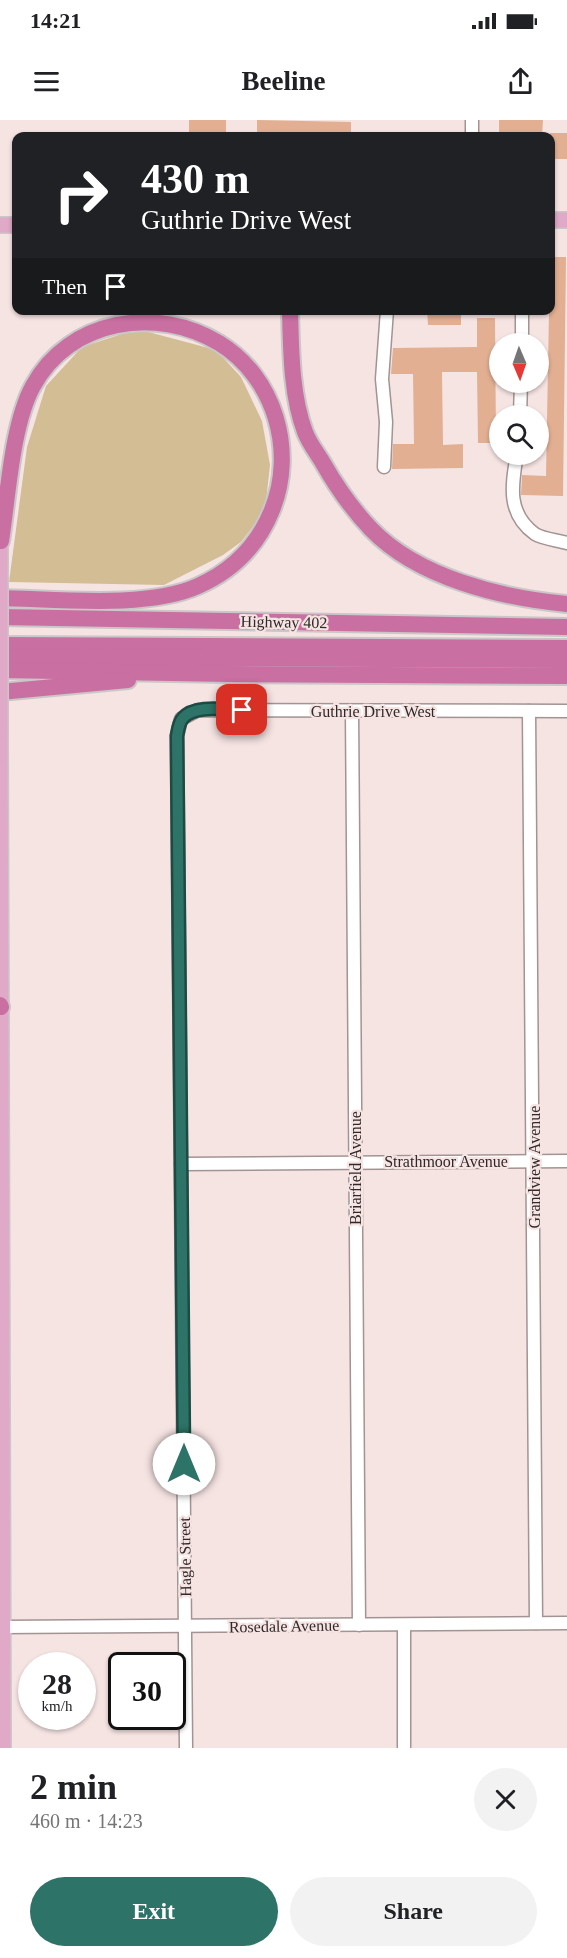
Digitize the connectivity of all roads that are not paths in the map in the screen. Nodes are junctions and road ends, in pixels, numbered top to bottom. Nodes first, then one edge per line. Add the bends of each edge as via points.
1 (290, 315) edge
2 (387, 315) edge
3 (522, 315) edge
4 (522, 333) edge
5 (515, 465) edge
6 (384, 467) dead end
7 (0, 517) edge
8 (1, 541) edge
9 (567, 543) edge
10 (0, 585) edge
11 (0, 598) edge
12 (567, 604) edge
13 (0, 617) edge
14 (567, 627) edge
15 (0, 645) edge
16 (567, 648) edge
17 (0, 657) edge
18 (567, 660) edge
19 (0, 670) edge
20 (229, 674) junction
21 (567, 676) edge
22 (0, 692) edge
23 (352, 711) junction
24 (529, 711) junction
25 (567, 711) edge
26 (181, 720) joint
27 (0, 729) edge
28 (0, 958) edge
29 (0, 1006) edge
30 (355, 1161) junction
31 (534, 1161) junction
32 (567, 1161) edge
33 (181, 1164) junction
34 (536, 1623) junction
35 (567, 1623) edge
36 (359, 1625) junction
37 (404, 1625) junction
38 (185, 1626) junction
39 (2, 1627) edge
40 (3, 1748) edge
41 (186, 1748) edge
42 (404, 1748) edge

1 - 12 highway via 291,370 305,431 334,483 372,530 414,562 456,580 490,591
2 - 6 street via 382,379 386,422
3 - 4 street
5 - 9 street via 511,491 521,520 536,535
7 - 8 main road
8 - 10 main road
8 - 11 highway via 26,401 54,358 84,336 138,321 184,327 220,343 234,354 270,401 282,440 279,490 259,536 232,566 197,587 147,599
10 - 27 main road, bridge
13 - 14 highway, Highway 402
15 - 16 highway
17 - 18 highway
19 - 20 highway
20 - 21 highway
20 - 22 highway
23 - 24 street, Guthrie Drive West
23 - 26 street, Guthrie Drive West via 198,710
23 - 30 street, Briarfield Avenue
24 - 25 street, Guthrie Drive West
24 - 31 street, Grandview Avenue
26 - 33 street, Hagle Street via 177,736
27 - 28 main road
28 - 29 main road
29 - 39 main road
30 - 31 street, Strathmoor Avenue
30 - 33 street, Strathmoor Avenue
30 - 36 street, Briarfield Avenue
31 - 32 street, Strathmoor Avenue
31 - 34 street, Grandview Avenue
33 - 38 street, Hagle Street
34 - 35 street, Rosedale Avenue
34 - 37 street, Rosedale Avenue
36 - 37 street, Rosedale Avenue
36 - 38 street, Rosedale Avenue
37 - 42 street
38 - 39 street, Rosedale Avenue
38 - 41 street, Hagle Street
39 - 40 main road

